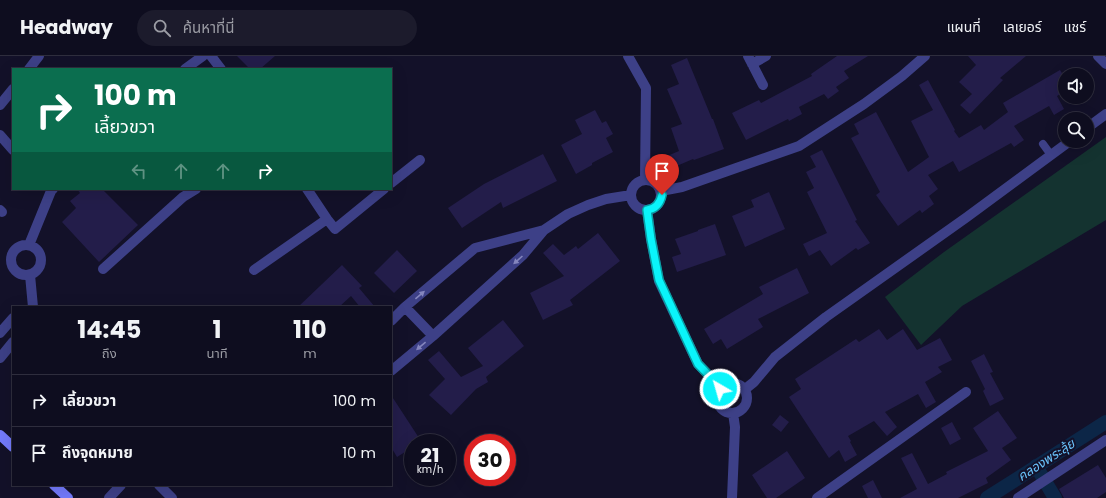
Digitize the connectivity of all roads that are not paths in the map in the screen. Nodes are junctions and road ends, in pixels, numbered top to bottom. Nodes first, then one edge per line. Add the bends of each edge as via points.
1 (39, 56) edge
2 (203, 56) edge
3 (211, 56) edge
4 (628, 56) edge
5 (766, 56) edge
6 (925, 56) edge
7 (1098, 56) edge
8 (750, 60) edge
9 (1106, 64) edge
10 (30, 68) edge
11 (186, 68) edge
12 (220, 68) edge
13 (763, 85) dead end
14 (12, 90) edge
15 (0, 105) edge
16 (1106, 114) edge
17 (1094, 123) edge
18 (0, 135) edge
19 (1043, 144) dead end
20 (1060, 148) edge
21 (12, 149) edge
22 (1051, 154) junction
23 (420, 160) dead end
24 (645, 179) junction
25 (392, 182) edge
26 (51, 190) edge
27 (195, 190) edge
28 (308, 190) edge
29 (383, 190) edge
30 (661, 191) junction
31 (631, 195) junction
32 (647, 210) junction
33 (327, 219) junction
34 (544, 230) junction
35 (29, 245) junction
36 (103, 269) dead end
37 (254, 270) dead end
38 (30, 275) junction
39 (34, 304) edge
40 (405, 307) junction
41 (12, 319) edge
42 (392, 320) edge
43 (0, 333) edge
44 (432, 336) junction
45 (12, 343) edge
46 (0, 358) edge
47 (392, 370) edge
48 (721, 388) junction
49 (744, 390) junction
50 (966, 392) dead end
51 (733, 412) junction
52 (0, 435) edge
53 (1106, 440) edge
54 (12, 446) edge
55 (55, 486) edge
56 (120, 486) edge
57 (160, 486) edge
58 (68, 498) edge
59 (109, 498) edge
60 (172, 498) edge
61 (732, 498) edge
62 (817, 498) edge
63 (1018, 498) edge

1 - 10 street
2 - 11 street
3 - 12 street
4 - 24 street via 646,88
5 - 8 street
6 - 30 street via 864,104 799,146 688,185
7 - 9 street
8 - 13 street
14 - 15 street
16 - 17 street
18 - 21 street
19 - 22 lane
20 - 22 street
22 - 49 street via 826,317 775,357
23 - 25 street
24 - 30 street via 652,180
24 - 31 street via 634,186
26 - 35 street
27 - 36 street
28 - 33 street
29 - 33 street via 335,229
30 - 32 street via 659,204
31 - 32 street via 631,200 637,208
31 - 34 street via 588,205 568,214
32 - 48 street via 659,280 698,364
33 - 37 street
40 -> 34 street via 475,248
34 -> 44 street via 523,255
35 - 38 street via 37,250 41,260 38,269
35 - 38 street via 15,249 10,263 16,272 25,276
38 - 39 street
40 - 42 street
40 - 44 street
41 - 43 street
44 -> 47 street
45 - 46 street
48 - 49 street via 732,383
48 - 51 street via 718,403 724,410
49 - 51 street via 745,404
50 - 62 street
51 - 61 street via 735,427
52 - 54 street
53 - 63 street
55 - 58 street
56 - 59 street
57 - 60 street

